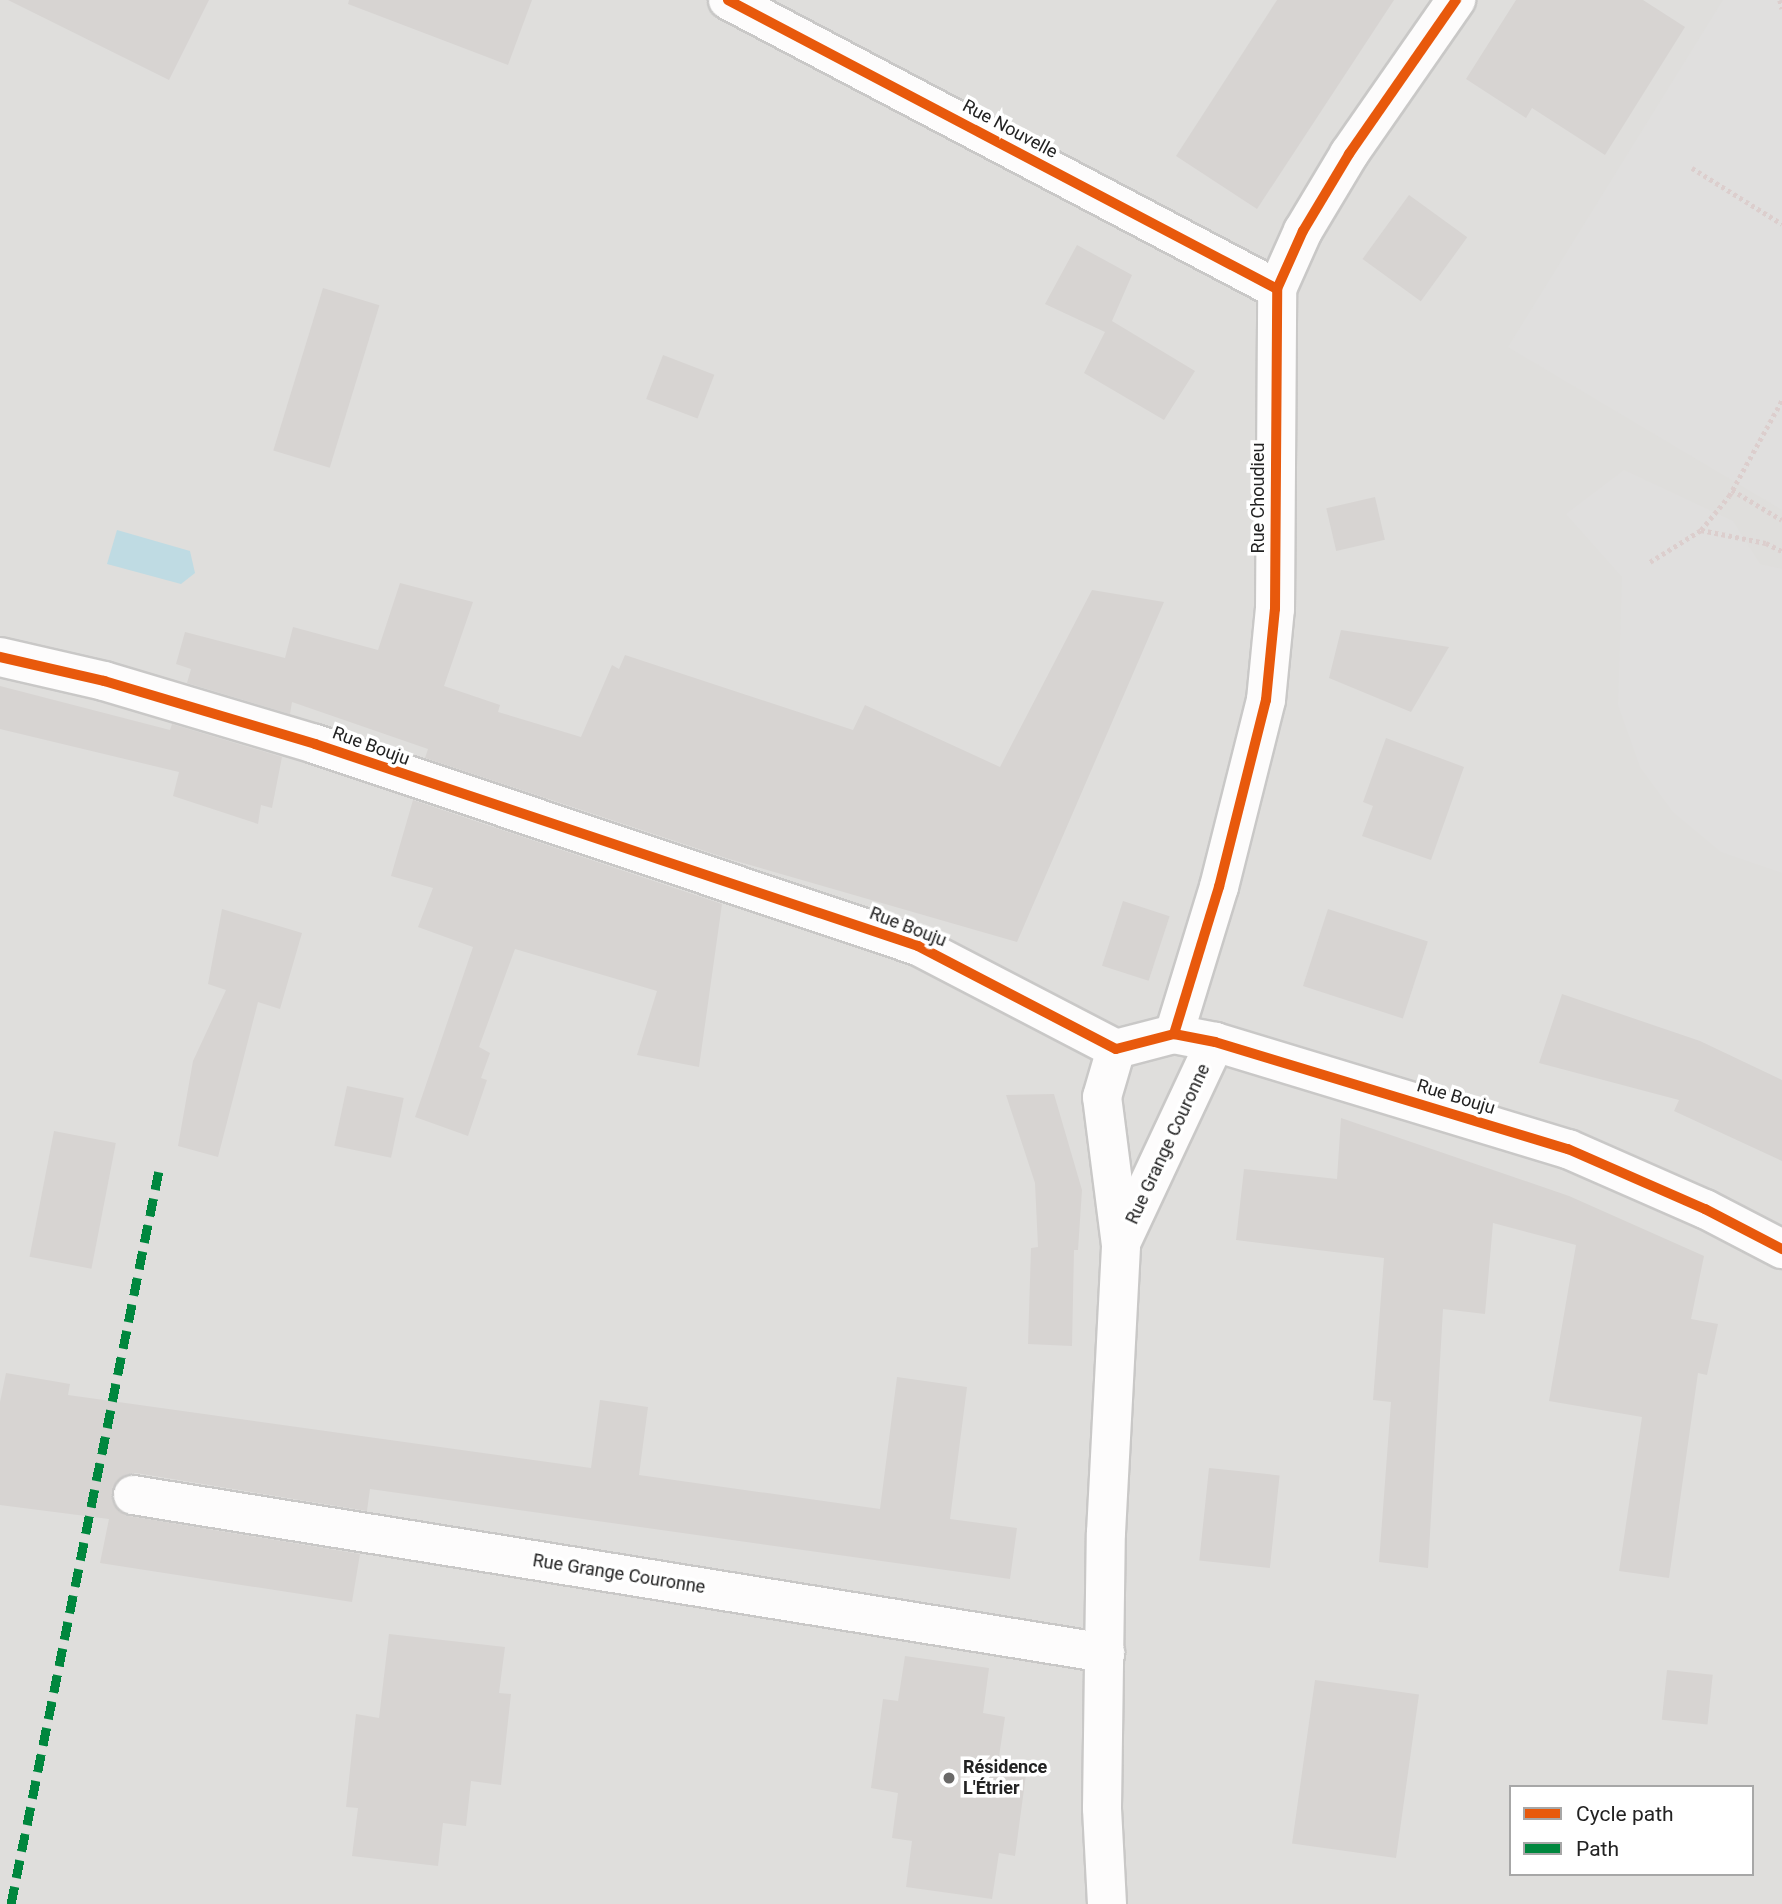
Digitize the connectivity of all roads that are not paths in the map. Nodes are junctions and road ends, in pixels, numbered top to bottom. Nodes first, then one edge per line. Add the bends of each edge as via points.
1 (1456, 0) edge
2 (740, 3) edge
3 (1277, 289) junction
4 (0, 657) edge
5 (1174, 1034) junction
6 (1215, 1042) junction
7 (1116, 1049) junction
8 (1121, 1245) junction
9 (1782, 1249) edge
10 (132, 1495) dead end
11 (1105, 1653) junction
12 (1107, 1904) edge

1 - 3 street, Rue Choudieu via 1349,154 1303,232
2 - 3 street, Rue Nouvelle
3 - 5 street, Rue Choudieu via 1275,609 1266,700 1219,887
4 - 7 street, Rue Bouju via 104,681 314,744 918,946
5 - 6 street, Rue Bouju
5 - 7 street, Rue Bouju
6 - 8 street, Rue Grange Couronne
6 - 9 street, Rue Bouju via 1568,1149 1705,1209
7 - 8 street, Rue Grange Couronne via 1102,1097
8 - 11 street, Rue Grange Couronne
10 - 11 street, Rue Grange Couronne
11 - 12 street, Rue Grange Couronne via 1102,1808

